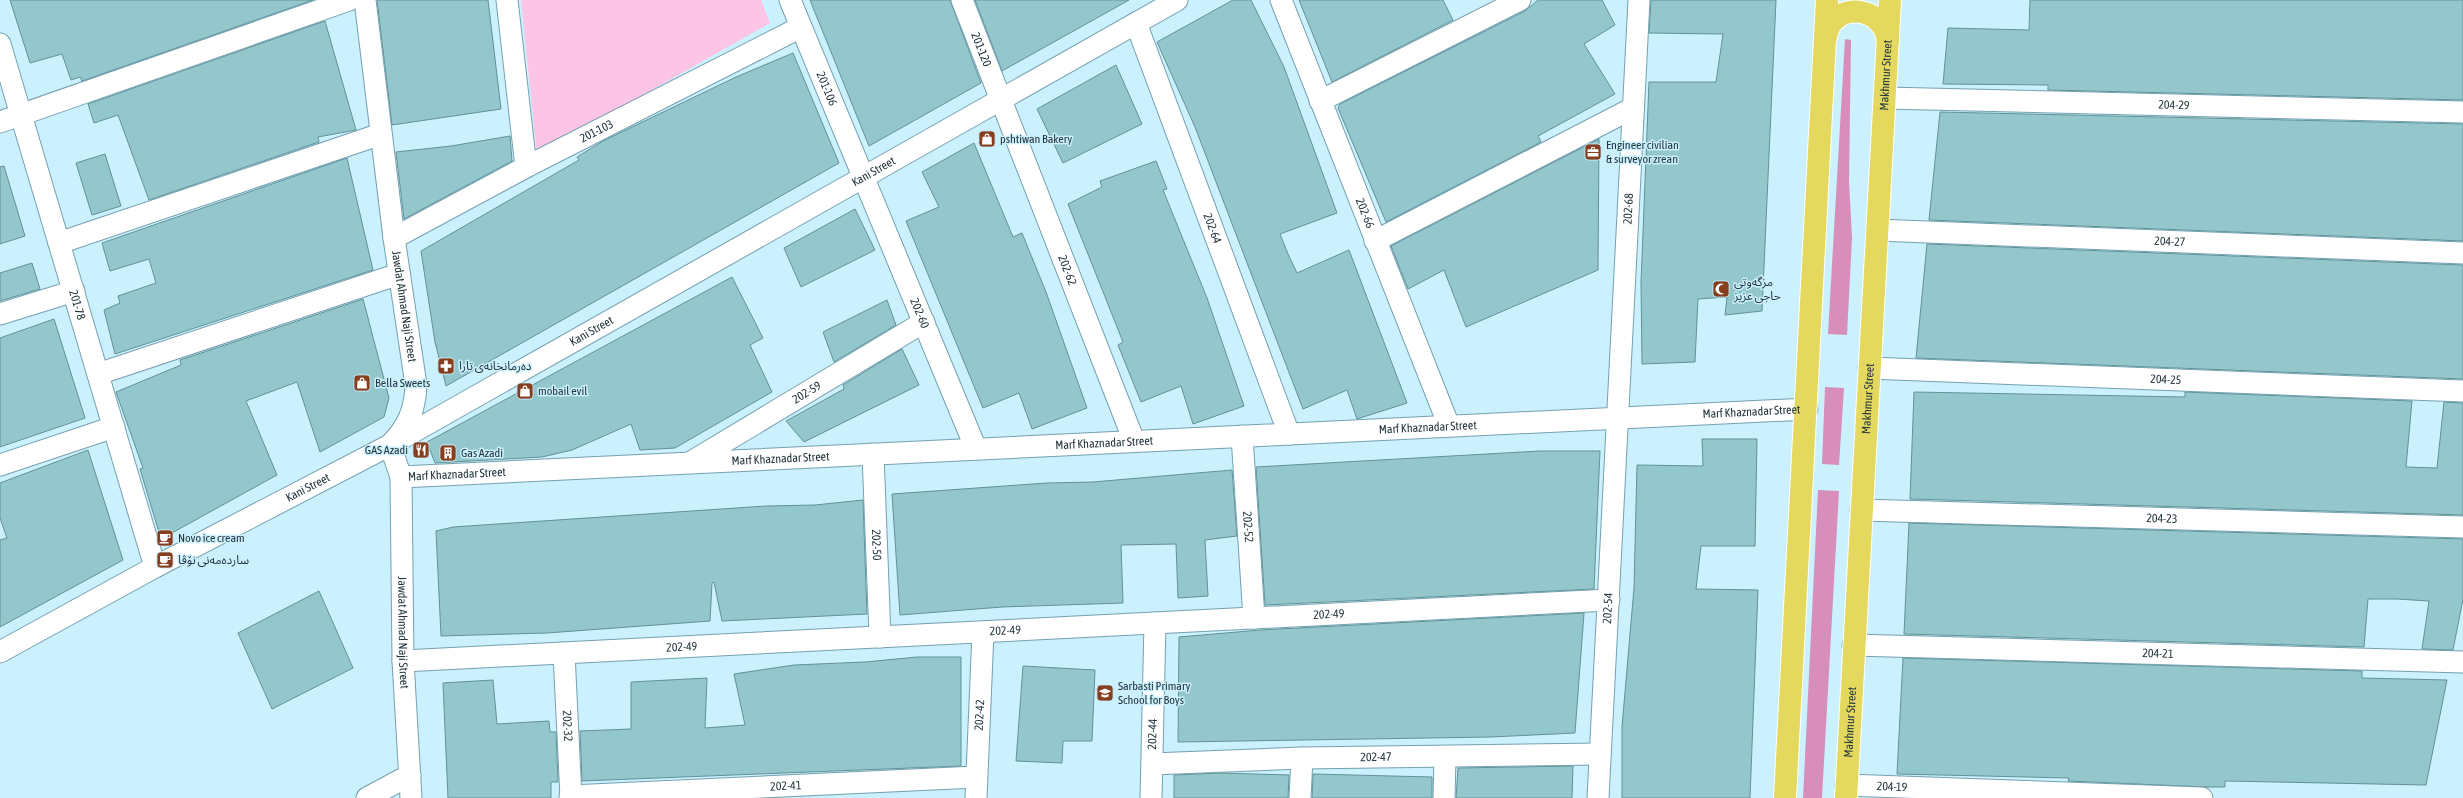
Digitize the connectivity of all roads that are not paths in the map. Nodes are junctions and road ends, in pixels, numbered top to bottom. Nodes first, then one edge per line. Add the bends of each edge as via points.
1 (349, 0) edge
2 (365, 0) edge
3 (507, 0) edge
4 (790, 0) edge
5 (962, 0) edge
6 (1177, 0) edge
7 (1281, 0) edge
8 (1520, 0) edge
9 (1639, 0) edge
10 (1827, 0) edge
11 (1890, 0) edge
12 (1136, 23) junction
13 (801, 27) junction
14 (1826, 38) junction
15 (0, 44) edge
16 (1888, 46) junction
17 (1885, 98) junction
18 (1002, 99) junction
19 (1320, 101) junction
20 (1633, 108) junction
21 (2463, 112) edge
22 (21, 115) junction
23 (0, 122) edge
24 (381, 134) junction
25 (526, 167) junction
26 (864, 177) junction
27 (1877, 230) junction
28 (394, 238) junction
29 (1375, 241) junction
30 (59, 243) junction
31 (2463, 253) edge
32 (399, 274) junction
33 (74, 291) junction
34 (0, 314) edge
35 (924, 322) junction
36 (1869, 368) junction
37 (98, 374) junction
38 (2463, 391) edge
39 (1807, 409) junction
40 (1618, 418) junction
41 (1448, 426) junction
42 (114, 427) junction
43 (1289, 434) junction
44 (1242, 436) junction
45 (1134, 441) junction
46 (390, 445) junction
47 (976, 449) junction
48 (873, 454) junction
49 (689, 463) junction
50 (0, 465) edge
51 (401, 477) junction
52 (1861, 510) junction
53 (2463, 527) edge
54 (155, 567) junction
55 (1608, 600) junction
56 (1254, 618) junction
57 (1155, 623) junction
58 (983, 632) junction
59 (880, 637) junction
60 (1853, 645) junction
61 (0, 652) edge
62 (564, 653) junction
63 (403, 662) junction
64 (2463, 662) edge
65 (1600, 754) junction
66 (1445, 757) junction
67 (1302, 758) junction
68 (1152, 764) junction
69 (410, 776) junction
70 (976, 777) junction
71 (1846, 792) edge
72 (571, 797) edge
73 (367, 798) edge
74 (411, 798) edge
75 (976, 798) edge
76 (1151, 798) edge
77 (1300, 798) edge
78 (1444, 798) edge
79 (1598, 798) edge
80 (1785, 798) edge
81 (2202, 798) edge

1 - 22 street
2 - 24 street, Jawdat Ahmad Naji Street
3 - 25 street
4 - 13 street, 201-106
5 - 18 street, 201-120
6 - 12 street, Kani Street
7 - 19 street, 202-66
8 - 19 street
9 - 20 street, 202-68
10 - 14 highway
11 - 16 highway, Makhmur Street
12 - 18 street, Kani Street
12 - 43 street, 202-64
13 - 25 street, 201-103
13 - 26 street, 201-106
14 - 16 highway via 1828,28 1835,19 1844,13 1859,11 1873,16 1880,22 1886,31
14 - 39 highway
15 - 22 street, 201-78
16 - 17 highway, Makhmur Street
17 - 21 street, 204-29
17 - 27 highway, Makhmur Street
18 - 26 street, Kani Street
18 - 45 street, 202-62
19 - 29 street, 202-66
20 - 29 street
20 - 40 street, 202-68
22 - 23 street
22 - 30 street, 201-78
24 - 28 street, Jawdat Ahmad Naji Street
24 - 30 street
25 - 28 street, 201-103
26 - 35 street, 202-60
26 - 46 street, Kani Street
27 - 31 street, 204-27
27 - 36 highway, Makhmur Street
28 - 32 street, Jawdat Ahmad Naji Street
29 - 41 street, 202-66
30 - 33 street, 201-78
32 - 37 street
32 - 46 street, Jawdat Ahmad Naji Street via 415,373 416,397 410,420
33 - 34 street
33 - 37 street, 201-78
35 - 47 street, 202-60
35 - 49 street, 202-59
36 - 38 street, 204-25
36 - 52 highway, Makhmur Street
37 - 42 street, 201-78
39 - 40 street, Marf Khaznadar Street
39 - 80 highway
40 - 41 street, Marf Khaznadar Street
40 - 55 street, 202-54
41 - 43 street, Marf Khaznadar Street
42 - 50 street
42 - 54 street, 201-78
43 - 44 street, Marf Khaznadar Street
44 - 45 street, Marf Khaznadar Street
44 - 56 street, 202-52
45 - 47 street, Marf Khaznadar Street
46 - 51 street, Jawdat Ahmad Naji Street
46 - 54 street, Kani Street
47 - 48 street, Marf Khaznadar Street
48 - 49 street, Marf Khaznadar Street
48 - 59 street, 202-50
49 - 51 street, Marf Khaznadar Street
51 - 63 street, Jawdat Ahmad Naji Street
52 - 53 street, 204-23
52 - 60 highway, Makhmur Street
54 - 61 street, Kani Street
55 - 56 street, 202-49
55 - 65 street, 202-54
56 - 57 street, 202-49
57 - 58 street, 202-49
57 - 68 street, 202-44
58 - 59 street, 202-49
58 - 70 street, 202-42
59 - 62 street, 202-49
60 - 64 street, 204-21
60 - 71 highway, Makhmur Street
62 - 63 street, 202-49
62 - 72 street, 202-32
63 - 69 street, Jawdat Ahmad Naji Street
65 - 66 street, 202-47
65 - 79 street, 202-54
66 - 67 street, 202-47
66 - 78 street
67 - 68 street, 202-47
67 - 77 street
68 - 76 street, 202-44
69 - 73 street
69 - 74 street, Jawdat Ahmad Naji Street
70 - 72 street, 202-41
70 - 75 street, 202-42
71 - 81 street, 204-19

